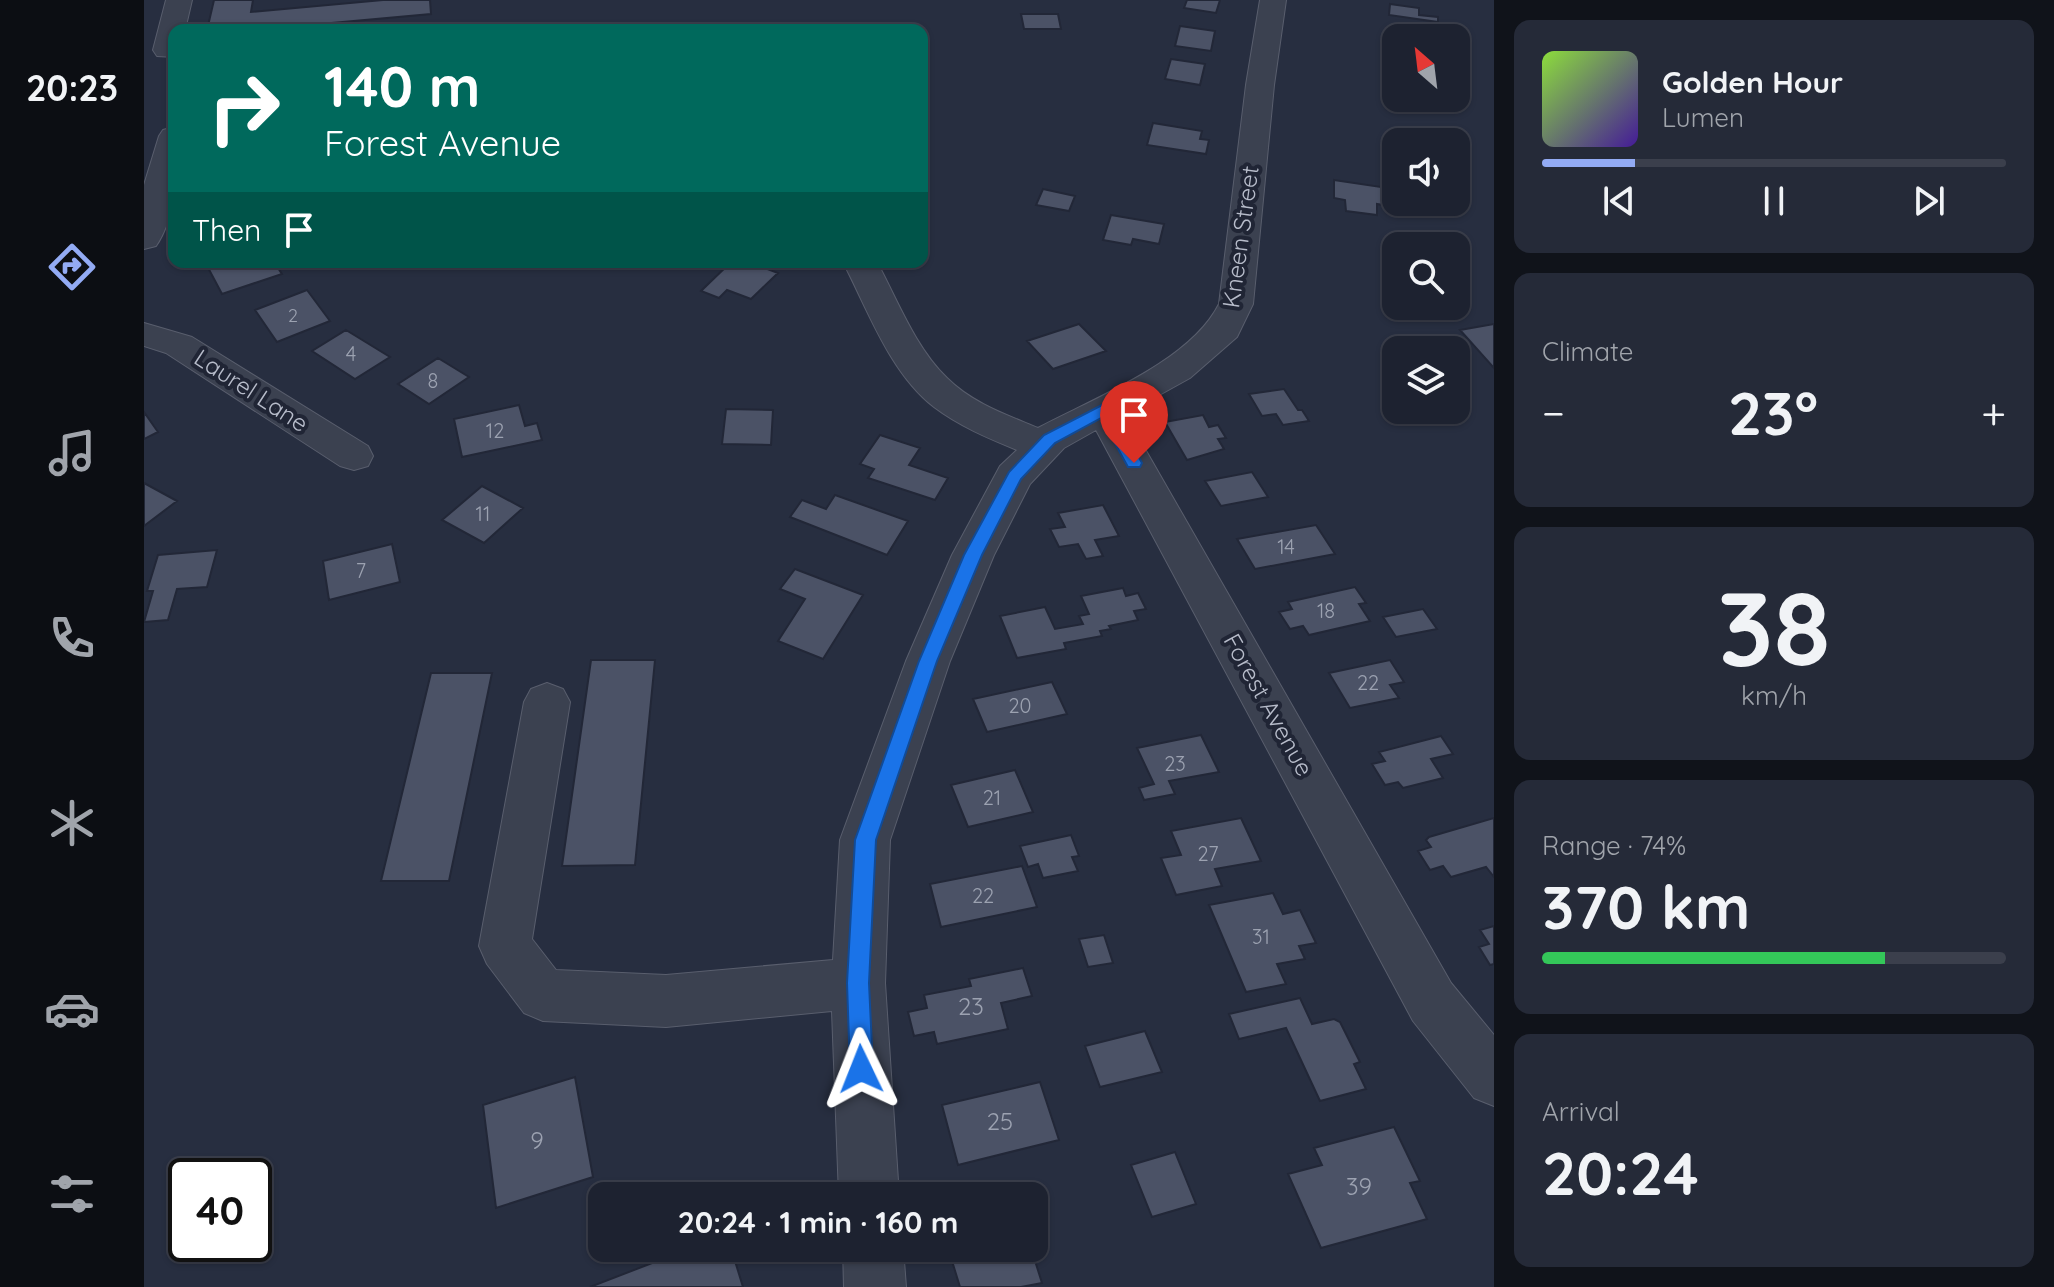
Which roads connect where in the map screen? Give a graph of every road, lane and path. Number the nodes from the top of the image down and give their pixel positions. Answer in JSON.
{"nodes":[{"id":1,"x":179,"y":0,"type":"edge"},
{"id":2,"x":1273,"y":0,"type":"edge"},
{"id":3,"x":173,"y":24,"type":"edge"},
{"id":4,"x":168,"y":46,"type":"edge"},
{"id":5,"x":167,"y":50,"type":"dead end"},
{"id":6,"x":168,"y":157,"type":"edge"},
{"id":7,"x":144,"y":239,"type":"edge"},
{"id":8,"x":863,"y":268,"type":"edge"},
{"id":9,"x":144,"y":334,"type":"edge"},
{"id":10,"x":1104,"y":409,"type":"junction"},
{"id":11,"x":1044,"y":446,"type":"junction"},
{"id":12,"x":354,"y":456,"type":"dead end"},
{"id":13,"x":547,"y":702,"type":"dead end"},
{"id":14,"x":858,"y":983,"type":"junction"},
{"id":15,"x":1494,"y":1078,"type":"edge"},
{"id":16,"x":868,"y":1182,"type":"edge"},
{"id":17,"x":874,"y":1262,"type":"edge"},
{"id":18,"x":875,"y":1287,"type":"edge"}],
"edges":[{"from":1,"to":3,"type":"street"},
{"from":2,"to":10,"type":"street","name":"Kneen Street"},
{"from":4,"to":5,"type":"street"},
{"from":6,"to":7,"type":"street"},
{"from":8,"to":11,"type":"street"},
{"from":9,"to":12,"type":"street","name":"Laurel Lane"},
{"from":10,"to":11,"type":"street","name":"Kneen Street"},
{"from":10,"to":15,"type":"street","name":"Forest Avenue"},
{"from":11,"to":14,"type":"street","name":"Kneen Street"},
{"from":13,"to":14,"type":"street"},
{"from":14,"to":16,"type":"street","name":"Kneen Street"},
{"from":17,"to":18,"type":"street"}]}
